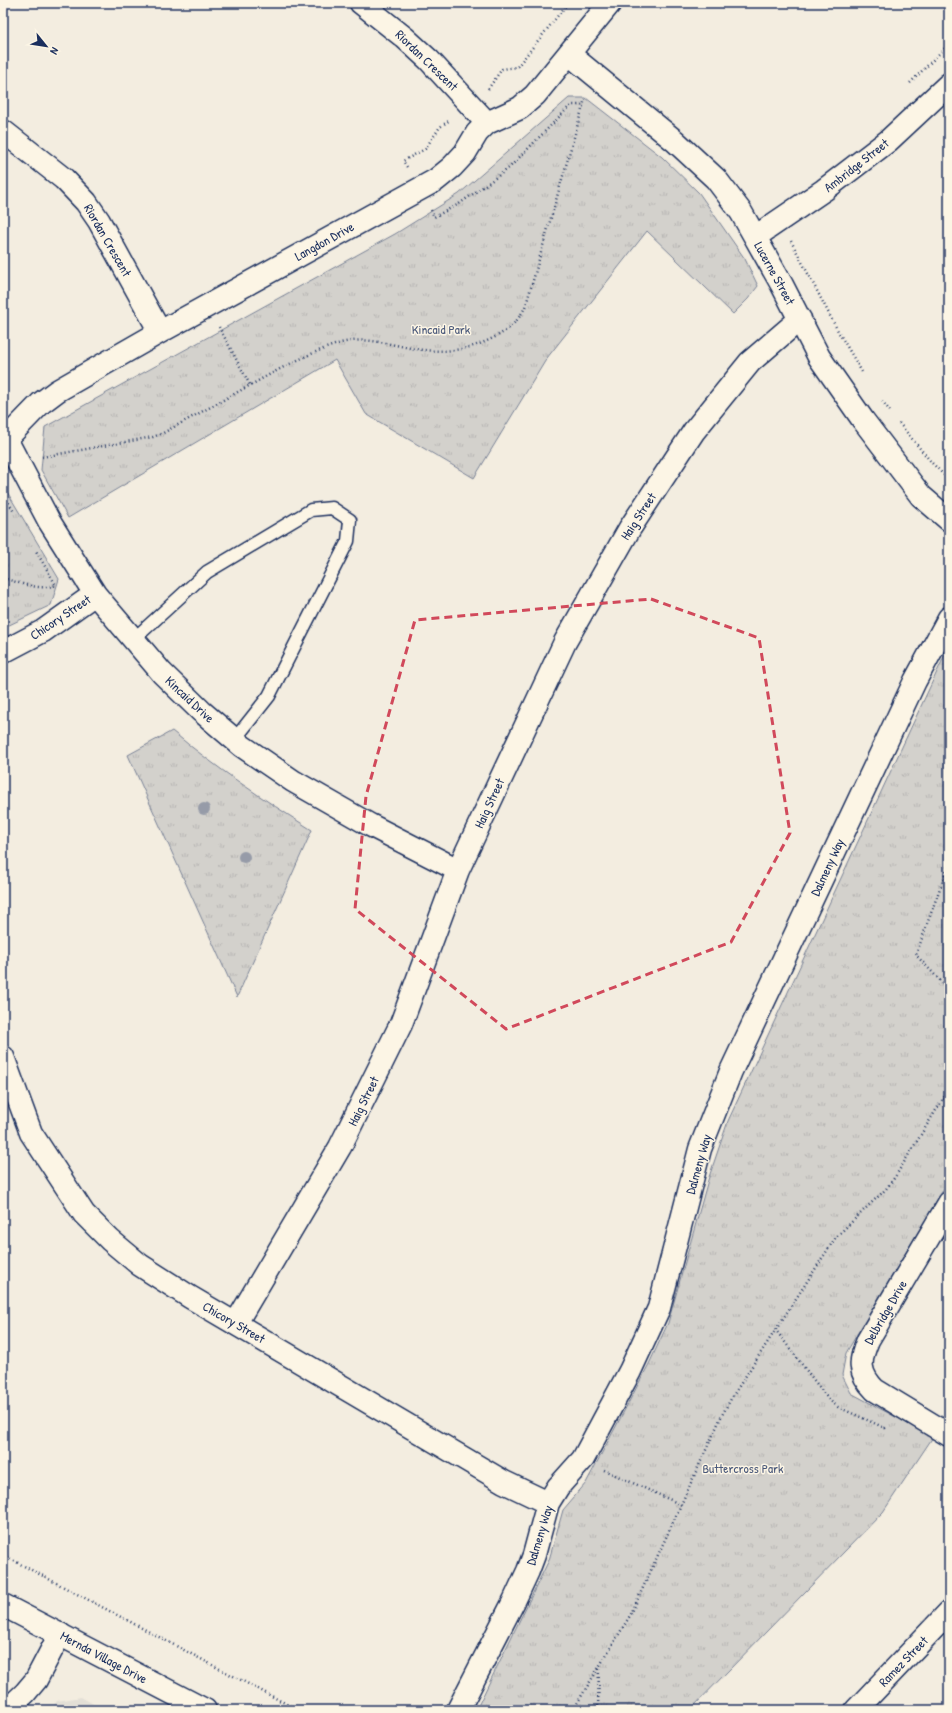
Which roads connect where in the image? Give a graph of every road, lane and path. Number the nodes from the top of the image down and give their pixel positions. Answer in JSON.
{"nodes":[{"id":1,"x":361,"y":3,"type":"edge"},
{"id":2,"x":610,"y":3,"type":"edge"},
{"id":3,"x":949,"y":44,"type":"edge"},
{"id":4,"x":569,"y":54,"type":"junction"},
{"id":5,"x":598,"y":78,"type":"junction"},
{"id":6,"x":949,"y":84,"type":"edge"},
{"id":7,"x":907,"y":86,"type":"dead end"},
{"id":8,"x":487,"y":123,"type":"junction"},
{"id":9,"x":3,"y":131,"type":"edge"},
{"id":10,"x":780,"y":220,"type":"junction"},
{"id":11,"x":755,"y":237,"type":"junction"},
{"id":12,"x":207,"y":306,"type":"junction"},
{"id":13,"x":800,"y":320,"type":"junction"},
{"id":14,"x":160,"y":332,"type":"junction"},
{"id":15,"x":864,"y":375,"type":"dead end"},
{"id":16,"x":250,"y":385,"type":"junction"},
{"id":17,"x":881,"y":399,"type":"dead end"},
{"id":18,"x":4,"y":439,"type":"edge"},
{"id":19,"x":18,"y":462,"type":"junction"},
{"id":20,"x":949,"y":480,"type":"edge"},
{"id":21,"x":949,"y":520,"type":"edge"},
{"id":22,"x":3,"y":577,"type":"edge"},
{"id":23,"x":56,"y":585,"type":"dead end"},
{"id":24,"x":95,"y":594,"type":"junction"},
{"id":25,"x":949,"y":618,"type":"edge"},
{"id":26,"x":134,"y":638,"type":"junction"},
{"id":27,"x":3,"y":652,"type":"edge"},
{"id":28,"x":235,"y":739,"type":"junction"},
{"id":29,"x":949,"y":863,"type":"edge"},
{"id":30,"x":458,"y":870,"type":"junction"},
{"id":31,"x":949,"y":990,"type":"edge"},
{"id":32,"x":3,"y":1057,"type":"edge"},
{"id":33,"x":949,"y":1090,"type":"edge"},
{"id":34,"x":943,"y":1099,"type":"junction"},
{"id":35,"x":949,"y":1102,"type":"edge"},
{"id":36,"x":949,"y":1203,"type":"edge"},
{"id":37,"x":236,"y":1323,"type":"junction"},
{"id":38,"x":775,"y":1329,"type":"junction"},
{"id":39,"x":899,"y":1404,"type":"junction"},
{"id":40,"x":949,"y":1435,"type":"edge"},
{"id":41,"x":583,"y":1459,"type":"junction"},
{"id":42,"x":548,"y":1503,"type":"junction"},
{"id":43,"x":682,"y":1505,"type":"junction"},
{"id":44,"x":3,"y":1555,"type":"edge"},
{"id":45,"x":3,"y":1605,"type":"edge"},
{"id":46,"x":949,"y":1612,"type":"edge"},
{"id":47,"x":53,"y":1631,"type":"junction"},
{"id":48,"x":599,"y":1666,"type":"junction"},
{"id":49,"x":6,"y":1710,"type":"edge"},
{"id":50,"x":205,"y":1710,"type":"edge"},
{"id":51,"x":298,"y":1710,"type":"edge"},
{"id":52,"x":458,"y":1710,"type":"edge"},
{"id":53,"x":573,"y":1710,"type":"edge"},
{"id":54,"x":598,"y":1710,"type":"edge"},
{"id":55,"x":856,"y":1710,"type":"edge"}],
"edges":[{"from":1,"to":8,"type":"street","name":"Riordan Crescent"},
{"from":2,"to":4,"type":"street","name":"Langdon Drive"},
{"from":3,"to":7,"type":"path"},
{"from":4,"to":5,"type":"street","name":"Lucerne Street"},
{"from":4,"to":8,"type":"street","name":"Langdon Drive"},
{"from":5,"to":11,"type":"street","name":"Lucerne Street"},
{"from":5,"to":16,"type":"path"},
{"from":6,"to":10,"type":"street","name":"Ambridge Street"},
{"from":8,"to":12,"type":"street","name":"Langdon Drive"},
{"from":9,"to":14,"type":"street","name":"Riordan Crescent"},
{"from":10,"to":11,"type":"street","name":"Ambridge Street"},
{"from":10,"to":15,"type":"path"},
{"from":11,"to":13,"type":"street","name":"Lucerne Street"},
{"from":12,"to":14,"type":"street","name":"Langdon Drive"},
{"from":12,"to":16,"type":"path"},
{"from":13,"to":21,"type":"street","name":"Lucerne Street"},
{"from":13,"to":30,"type":"street","name":"Haig Street"},
{"from":14,"to":18,"type":"street","name":"Langdon Drive"},
{"from":16,"to":19,"type":"path"},
{"from":17,"to":20,"type":"path"},
{"from":18,"to":19,"type":"street","name":"Kincaid Drive"},
{"from":19,"to":24,"type":"street","name":"Kincaid Drive"},
{"from":22,"to":23,"type":"path"},
{"from":24,"to":26,"type":"street","name":"Kincaid Drive"},
{"from":24,"to":27,"type":"street","name":"Chicory Street"},
{"from":25,"to":41,"type":"street","name":"Dalmeny Way"},
{"from":26,"to":28,"type":"street","name":"Kincaid Drive"},
{"from":26,"to":28,"type":"lane"},
{"from":28,"to":30,"type":"street","name":"Kincaid Drive"},
{"from":29,"to":31,"type":"path"},
{"from":30,"to":37,"type":"street","name":"Haig Street"},
{"from":32,"to":37,"type":"street","name":"Chicory Street"},
{"from":33,"to":34,"type":"path"},
{"from":34,"to":35,"type":"path"},
{"from":34,"to":38,"type":"path"},
{"from":36,"to":39,"type":"street","name":"Delbridge Drive"},
{"from":37,"to":42,"type":"street","name":"Chicory Street"},
{"from":38,"to":39,"type":"path"},
{"from":38,"to":43,"type":"path"},
{"from":39,"to":40,"type":"street","name":"Delbridge Drive"},
{"from":41,"to":42,"type":"street","name":"Dalmeny Way"},
{"from":41,"to":43,"type":"path"},
{"from":42,"to":52,"type":"street","name":"Dalmeny Way"},
{"from":43,"to":48,"type":"path"},
{"from":44,"to":51,"type":"path"},
{"from":45,"to":47,"type":"street","name":"Mernda Village Drive"},
{"from":46,"to":55,"type":"street","name":"Ramez Street"},
{"from":47,"to":49,"type":"street"},
{"from":47,"to":50,"type":"street","name":"Mernda Village Drive"},
{"from":48,"to":53,"type":"path"},
{"from":48,"to":54,"type":"path"}]}
